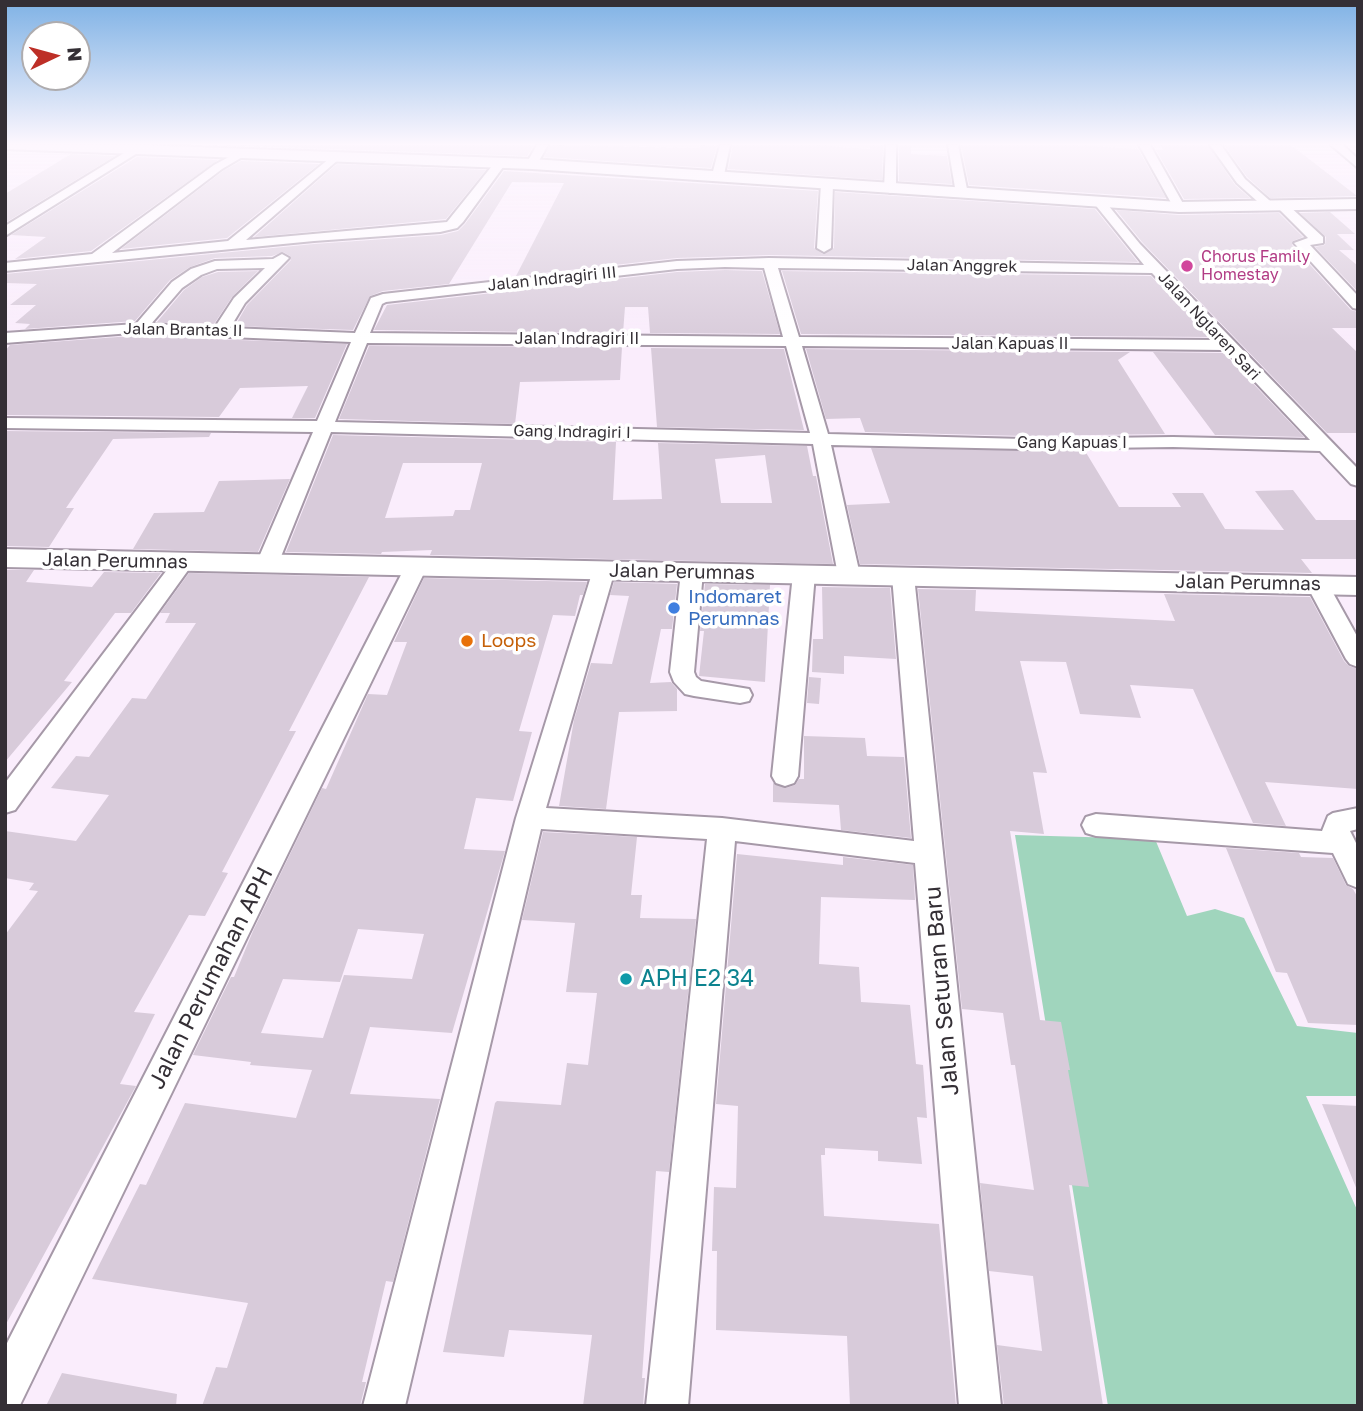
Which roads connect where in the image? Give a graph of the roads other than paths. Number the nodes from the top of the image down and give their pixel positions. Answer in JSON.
{"nodes":[{"id":1,"x":39,"y":211,"type":"edge"},
{"id":2,"x":159,"y":211,"type":"edge"},
{"id":3,"x":272,"y":211,"type":"edge"},
{"id":4,"x":463,"y":211,"type":"edge"},
{"id":5,"x":826,"y":211,"type":"edge"},
{"id":6,"x":1107,"y":211,"type":"edge"},
{"id":7,"x":1282,"y":211,"type":"edge"},
{"id":8,"x":5,"y":232,"type":"edge"},
{"id":9,"x":302,"y":238,"type":"junction"},
{"id":10,"x":232,"y":245,"type":"junction"},
{"id":11,"x":824,"y":248,"type":"dead end"},
{"id":12,"x":95,"y":258,"type":"junction"},
{"id":13,"x":769,"y":262,"type":"junction"},
{"id":14,"x":277,"y":263,"type":"junction"},
{"id":15,"x":5,"y":267,"type":"edge"},
{"id":16,"x":1156,"y":269,"type":"junction"},
{"id":17,"x":1358,"y":305,"type":"edge"},
{"id":18,"x":140,"y":328,"type":"junction"},
{"id":19,"x":221,"y":330,"type":"junction"},
{"id":20,"x":5,"y":338,"type":"edge"},
{"id":21,"x":361,"y":338,"type":"junction"},
{"id":22,"x":793,"y":341,"type":"junction"},
{"id":23,"x":1227,"y":345,"type":"junction"},
{"id":24,"x":5,"y":423,"type":"edge"},
{"id":25,"x":324,"y":428,"type":"junction"},
{"id":26,"x":821,"y":439,"type":"junction"},
{"id":27,"x":1323,"y":446,"type":"junction"},
{"id":28,"x":1358,"y":480,"type":"edge"},
{"id":29,"x":5,"y":558,"type":"edge"},
{"id":30,"x":183,"y":562,"type":"junction"},
{"id":31,"x":267,"y":564,"type":"junction"},
{"id":32,"x":416,"y":566,"type":"junction"},
{"id":33,"x":604,"y":570,"type":"junction"},
{"id":34,"x":692,"y":572,"type":"junction"},
{"id":35,"x":804,"y":574,"type":"junction"},
{"id":36,"x":849,"y":575,"type":"junction"},
{"id":37,"x":903,"y":576,"type":"junction"},
{"id":38,"x":1317,"y":584,"type":"junction"},
{"id":39,"x":1358,"y":586,"type":"edge"},
{"id":40,"x":1358,"y":659,"type":"edge"},
{"id":41,"x":740,"y":695,"type":"dead end"},
{"id":42,"x":785,"y":776,"type":"dead end"},
{"id":43,"x":5,"y":803,"type":"edge"},
{"id":44,"x":530,"y":818,"type":"junction"},
{"id":45,"x":1358,"y":818,"type":"edge"},
{"id":46,"x":1096,"y":825,"type":"dead end"},
{"id":47,"x":722,"y":829,"type":"junction"},
{"id":48,"x":1342,"y":843,"type":"junction"},
{"id":49,"x":930,"y":854,"type":"junction"},
{"id":50,"x":1358,"y":876,"type":"edge"},
{"id":51,"x":5,"y":1390,"type":"edge"},
{"id":52,"x":384,"y":1406,"type":"edge"},
{"id":53,"x":667,"y":1406,"type":"edge"},
{"id":54,"x":980,"y":1406,"type":"edge"}],
"edges":[{"from":1,"to":8,"type":"street"},
{"from":2,"to":12,"type":"street"},
{"from":3,"to":10,"type":"street"},
{"from":4,"to":9,"type":"street"},
{"from":5,"to":11,"type":"street"},
{"from":6,"to":16,"type":"street","name":"Jalan Nglaren Sari"},
{"from":7,"to":17,"type":"street"},
{"from":9,"to":10,"type":"street"},
{"from":9,"to":14,"type":"street"},
{"from":10,"to":12,"type":"street"},
{"from":12,"to":15,"type":"street"},
{"from":13,"to":16,"type":"street","name":"Jalan Anggrek"},
{"from":13,"to":21,"type":"street","name":"Jalan Indragiri III"},
{"from":13,"to":22,"type":"street"},
{"from":14,"to":18,"type":"street"},
{"from":14,"to":19,"type":"street"},
{"from":16,"to":23,"type":"street","name":"Jalan Nglaren Sari"},
{"from":18,"to":19,"type":"street","name":"Jalan Brantas II"},
{"from":18,"to":20,"type":"street","name":"Jalan Brantas II"},
{"from":19,"to":21,"type":"street","name":"Jalan Brantas II"},
{"from":21,"to":22,"type":"street","name":"Jalan Indragiri II"},
{"from":21,"to":25,"type":"street"},
{"from":22,"to":23,"type":"street","name":"Jalan Kapuas II"},
{"from":22,"to":26,"type":"street"},
{"from":23,"to":27,"type":"street","name":"Jalan Nglaren Sari"},
{"from":24,"to":25,"type":"street","name":"Gang Indragiri I"},
{"from":25,"to":26,"type":"street","name":"Gang Indragiri I"},
{"from":25,"to":31,"type":"street"},
{"from":26,"to":27,"type":"street","name":"Gang Kapuas I"},
{"from":26,"to":36,"type":"street"},
{"from":27,"to":28,"type":"street","name":"Jalan Nglaren Sari"},
{"from":29,"to":30,"type":"main road","name":"Jalan Perumnas"},
{"from":30,"to":31,"type":"main road","name":"Jalan Perumnas"},
{"from":30,"to":43,"type":"street"},
{"from":31,"to":32,"type":"main road","name":"Jalan Perumnas"},
{"from":32,"to":33,"type":"main road","name":"Jalan Perumnas"},
{"from":32,"to":51,"type":"street","name":"Jalan Perumahan APH"},
{"from":33,"to":34,"type":"main road","name":"Jalan Perumnas"},
{"from":33,"to":44,"type":"street"},
{"from":34,"to":35,"type":"main road","name":"Jalan Perumnas"},
{"from":34,"to":41,"type":"street"},
{"from":35,"to":36,"type":"main road","name":"Jalan Perumnas"},
{"from":35,"to":42,"type":"street"},
{"from":36,"to":37,"type":"main road","name":"Jalan Perumnas"},
{"from":37,"to":38,"type":"main road","name":"Jalan Perumnas"},
{"from":37,"to":49,"type":"street","name":"Jalan Seturan Baru"},
{"from":38,"to":39,"type":"main road","name":"Jalan Perumnas"},
{"from":38,"to":40,"type":"street"},
{"from":44,"to":47,"type":"street"},
{"from":44,"to":52,"type":"street"},
{"from":45,"to":48,"type":"street"},
{"from":46,"to":48,"type":"street"},
{"from":47,"to":49,"type":"street"},
{"from":47,"to":53,"type":"street"},
{"from":48,"to":50,"type":"street"},
{"from":49,"to":54,"type":"street","name":"Jalan Seturan Baru"}]}
